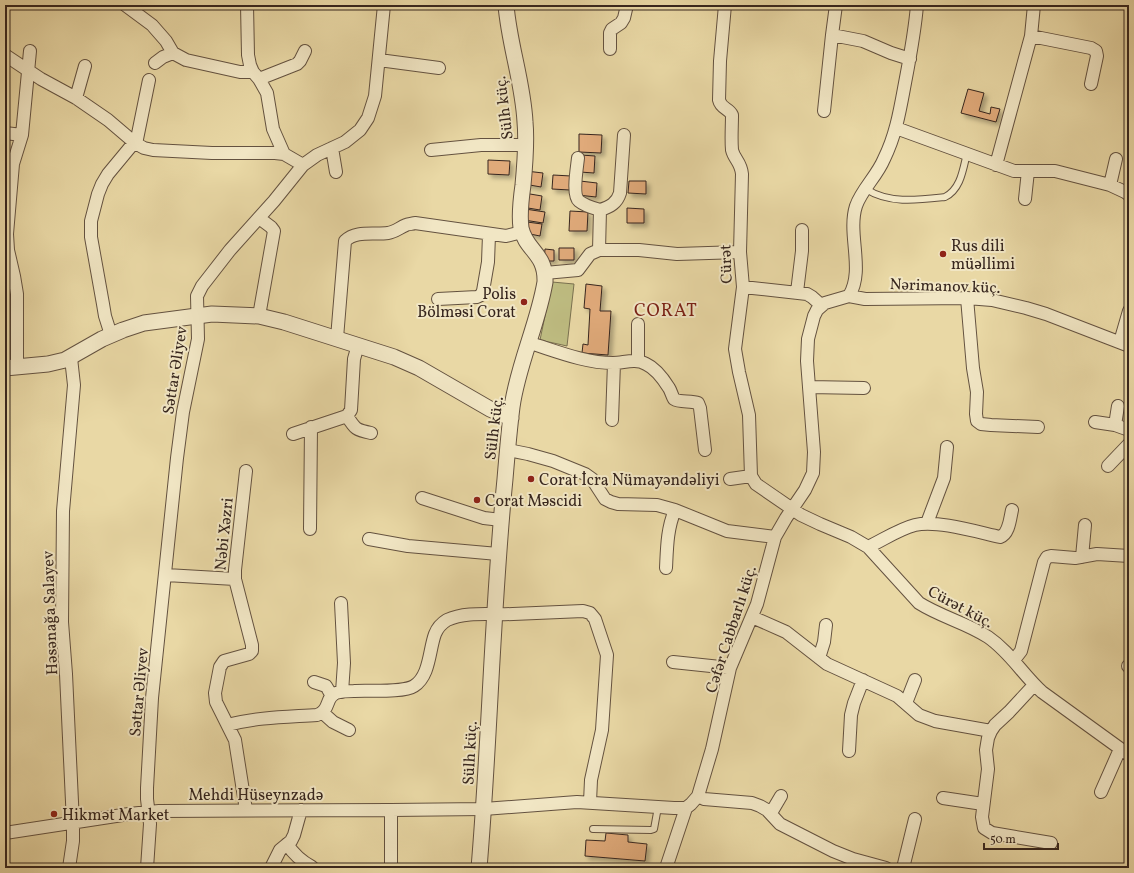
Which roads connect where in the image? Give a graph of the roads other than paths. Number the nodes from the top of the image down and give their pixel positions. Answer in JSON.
{"nodes":[{"id":1,"x":125,"y":5,"type":"edge"},
{"id":2,"x":247,"y":5,"type":"edge"},
{"id":3,"x":384,"y":5,"type":"edge"},
{"id":4,"x":506,"y":5,"type":"edge"},
{"id":5,"x":627,"y":5,"type":"edge"},
{"id":6,"x":725,"y":5,"type":"edge"},
{"id":7,"x":836,"y":5,"type":"edge"},
{"id":8,"x":917,"y":5,"type":"edge"},
{"id":9,"x":1034,"y":5,"type":"edge"},
{"id":10,"x":832,"y":35,"type":"junction"},
{"id":11,"x":1031,"y":36,"type":"junction"},
{"id":12,"x":610,"y":49,"type":"dead end"},
{"id":13,"x":30,"y":51,"type":"dead end"},
{"id":14,"x":305,"y":51,"type":"dead end"},
{"id":15,"x":173,"y":53,"type":"junction"},
{"id":16,"x":5,"y":55,"type":"edge"},
{"id":17,"x":910,"y":59,"type":"junction"},
{"id":18,"x":379,"y":60,"type":"junction"},
{"id":19,"x":155,"y":63,"type":"dead end"},
{"id":20,"x":85,"y":66,"type":"dead end"},
{"id":21,"x":439,"y":68,"type":"dead end"},
{"id":22,"x":28,"y":71,"type":"junction"},
{"id":23,"x":256,"y":76,"type":"junction"},
{"id":24,"x":149,"y":80,"type":"dead end"},
{"id":25,"x":1091,"y":84,"type":"dead end"},
{"id":26,"x":76,"y":98,"type":"junction"},
{"id":27,"x":824,"y":111,"type":"dead end"},
{"id":28,"x":896,"y":128,"type":"junction"},
{"id":29,"x":5,"y":133,"type":"edge"},
{"id":30,"x":22,"y":135,"type":"junction"},
{"id":31,"x":624,"y":135,"type":"dead end"},
{"id":32,"x":135,"y":143,"type":"junction"},
{"id":33,"x":526,"y":145,"type":"junction"},
{"id":34,"x":332,"y":148,"type":"junction"},
{"id":35,"x":431,"y":150,"type":"dead end"},
{"id":36,"x":967,"y":153,"type":"junction"},
{"id":37,"x":284,"y":154,"type":"junction"},
{"id":38,"x":578,"y":158,"type":"dead end"},
{"id":39,"x":1116,"y":159,"type":"dead end"},
{"id":40,"x":303,"y":165,"type":"junction"},
{"id":41,"x":996,"y":165,"type":"junction"},
{"id":42,"x":1028,"y":171,"type":"junction"},
{"id":43,"x":336,"y":172,"type":"dead end"},
{"id":44,"x":1110,"y":185,"type":"junction"},
{"id":45,"x":8,"y":189,"type":"edge"},
{"id":46,"x":866,"y":189,"type":"junction"},
{"id":47,"x":1129,"y":195,"type":"edge"},
{"id":48,"x":1025,"y":199,"type":"dead end"},
{"id":49,"x":600,"y":210,"type":"junction"},
{"id":50,"x":259,"y":218,"type":"junction"},
{"id":51,"x":802,"y":230,"type":"dead end"},
{"id":52,"x":522,"y":232,"type":"junction"},
{"id":53,"x":489,"y":235,"type":"junction"},
{"id":54,"x":599,"y":250,"type":"junction"},
{"id":55,"x":740,"y":252,"type":"junction"},
{"id":56,"x":545,"y":273,"type":"junction"},
{"id":57,"x":743,"y":287,"type":"junction"},
{"id":58,"x":797,"y":292,"type":"junction"},
{"id":59,"x":849,"y":296,"type":"junction"},
{"id":60,"x":967,"y":298,"type":"junction"},
{"id":61,"x":438,"y":299,"type":"dead end"},
{"id":62,"x":821,"y":305,"type":"junction"},
{"id":63,"x":1129,"y":311,"type":"edge"},
{"id":64,"x":197,"y":315,"type":"junction"},
{"id":65,"x":259,"y":316,"type":"junction"},
{"id":66,"x":638,"y":324,"type":"dead end"},
{"id":67,"x":111,"y":335,"type":"junction"},
{"id":68,"x":337,"y":338,"type":"junction"},
{"id":69,"x":530,"y":343,"type":"junction"},
{"id":70,"x":1124,"y":344,"type":"edge"},
{"id":71,"x":358,"y":345,"type":"junction"},
{"id":72,"x":71,"y":358,"type":"junction"},
{"id":73,"x":638,"y":361,"type":"junction"},
{"id":74,"x":614,"y":363,"type":"junction"},
{"id":75,"x":11,"y":368,"type":"edge"},
{"id":76,"x":809,"y":387,"type":"junction"},
{"id":77,"x":864,"y":388,"type":"dead end"},
{"id":78,"x":1118,"y":406,"type":"dead end"},
{"id":79,"x":347,"y":416,"type":"junction"},
{"id":80,"x":511,"y":418,"type":"junction"},
{"id":81,"x":612,"y":420,"type":"dead end"},
{"id":82,"x":1095,"y":422,"type":"dead end"},
{"id":83,"x":1115,"y":425,"type":"junction"},
{"id":84,"x":311,"y":427,"type":"junction"},
{"id":85,"x":1038,"y":427,"type":"dead end"},
{"id":86,"x":1129,"y":430,"type":"edge"},
{"id":87,"x":371,"y":432,"type":"dead end"},
{"id":88,"x":293,"y":434,"type":"dead end"},
{"id":89,"x":1129,"y":444,"type":"edge"},
{"id":90,"x":948,"y":447,"type":"dead end"},
{"id":91,"x":508,"y":450,"type":"junction"},
{"id":92,"x":705,"y":450,"type":"dead end"},
{"id":93,"x":1108,"y":466,"type":"dead end"},
{"id":94,"x":246,"y":471,"type":"dead end"},
{"id":95,"x":751,"y":476,"type":"junction"},
{"id":96,"x":730,"y":479,"type":"dead end"},
{"id":97,"x":422,"y":498,"type":"dead end"},
{"id":98,"x":792,"y":509,"type":"junction"},
{"id":99,"x":675,"y":510,"type":"junction"},
{"id":100,"x":1012,"y":510,"type":"dead end"},
{"id":101,"x":501,"y":520,"type":"junction"},
{"id":102,"x":927,"y":523,"type":"junction"},
{"id":103,"x":1085,"y":525,"type":"dead end"},
{"id":104,"x":310,"y":529,"type":"dead end"},
{"id":105,"x":775,"y":537,"type":"junction"},
{"id":106,"x":369,"y":539,"type":"dead end"},
{"id":107,"x":868,"y":547,"type":"junction"},
{"id":108,"x":498,"y":554,"type":"junction"},
{"id":109,"x":1129,"y":556,"type":"edge"},
{"id":110,"x":1082,"y":557,"type":"junction"},
{"id":111,"x":666,"y":568,"type":"dead end"},
{"id":112,"x":166,"y":575,"type":"junction"},
{"id":113,"x":235,"y":579,"type":"junction"},
{"id":114,"x":341,"y":603,"type":"dead end"},
{"id":115,"x":494,"y":615,"type":"junction"},
{"id":116,"x":752,"y":617,"type":"junction"},
{"id":117,"x":826,"y":625,"type":"dead end"},
{"id":118,"x":819,"y":658,"type":"junction"},
{"id":119,"x":1014,"y":660,"type":"junction"},
{"id":120,"x":672,"y":662,"type":"dead end"},
{"id":121,"x":730,"y":668,"type":"junction"},
{"id":122,"x":863,"y":680,"type":"junction"},
{"id":123,"x":915,"y":680,"type":"dead end"},
{"id":124,"x":314,"y":682,"type":"dead end"},
{"id":125,"x":1034,"y":685,"type":"junction"},
{"id":126,"x":337,"y":694,"type":"junction"},
{"id":127,"x":906,"y":703,"type":"junction"},
{"id":128,"x":323,"y":713,"type":"junction"},
{"id":129,"x":228,"y":725,"type":"junction"},
{"id":130,"x":349,"y":730,"type":"dead end"},
{"id":131,"x":991,"y":731,"type":"junction"},
{"id":132,"x":850,"y":751,"type":"dead end"},
{"id":133,"x":1124,"y":752,"type":"edge"},
{"id":134,"x":1100,"y":792,"type":"dead end"},
{"id":135,"x":698,"y":796,"type":"junction"},
{"id":136,"x":781,"y":796,"type":"dead end"},
{"id":137,"x":944,"y":798,"type":"dead end"},
{"id":138,"x":590,"y":802,"type":"junction"},
{"id":139,"x":983,"y":804,"type":"junction"},
{"id":140,"x":658,"y":807,"type":"junction"},
{"id":141,"x":686,"y":808,"type":"junction"},
{"id":142,"x":484,"y":809,"type":"junction"},
{"id":143,"x":246,"y":810,"type":"junction"},
{"id":144,"x":301,"y":810,"type":"junction"},
{"id":145,"x":392,"y":810,"type":"junction"},
{"id":146,"x":148,"y":812,"type":"junction"},
{"id":147,"x":771,"y":813,"type":"junction"},
{"id":148,"x":915,"y":819,"type":"dead end"},
{"id":149,"x":73,"y":823,"type":"junction"},
{"id":150,"x":593,"y":829,"type":"dead end"},
{"id":151,"x":5,"y":833,"type":"edge"},
{"id":152,"x":1051,"y":843,"type":"dead end"},
{"id":153,"x":287,"y":844,"type":"junction"},
{"id":154,"x":312,"y":867,"type":"edge"},
{"id":155,"x":69,"y":868,"type":"edge"},
{"id":156,"x":147,"y":868,"type":"edge"},
{"id":157,"x":271,"y":868,"type":"edge"},
{"id":158,"x":391,"y":868,"type":"edge"},
{"id":159,"x":479,"y":868,"type":"edge"},
{"id":160,"x":666,"y":868,"type":"edge"},
{"id":161,"x":886,"y":868,"type":"edge"},
{"id":162,"x":903,"y":868,"type":"edge"}],
"edges":[{"from":1,"to":15,"type":"street"},
{"from":2,"to":23,"type":"street"},
{"from":3,"to":18,"type":"street","name":"Səttar Əliyev"},
{"from":4,"to":33,"type":"street","name":"Sülh küç."},
{"from":5,"to":12,"type":"street"},
{"from":6,"to":55,"type":"street","name":"Cürət"},
{"from":7,"to":10,"type":"street"},
{"from":8,"to":17,"type":"street"},
{"from":9,"to":11,"type":"street"},
{"from":10,"to":17,"type":"street"},
{"from":10,"to":27,"type":"street"},
{"from":11,"to":25,"type":"street"},
{"from":11,"to":41,"type":"street"},
{"from":13,"to":22,"type":"street"},
{"from":14,"to":23,"type":"street"},
{"from":15,"to":19,"type":"street"},
{"from":15,"to":23,"type":"street"},
{"from":16,"to":22,"type":"street"},
{"from":17,"to":28,"type":"street"},
{"from":18,"to":21,"type":"street"},
{"from":18,"to":34,"type":"street","name":"Səttar Əliyev"},
{"from":20,"to":26,"type":"street"},
{"from":22,"to":26,"type":"street"},
{"from":22,"to":30,"type":"street"},
{"from":23,"to":37,"type":"street"},
{"from":24,"to":32,"type":"street"},
{"from":26,"to":32,"type":"street"},
{"from":28,"to":36,"type":"street"},
{"from":28,"to":46,"type":"street"},
{"from":29,"to":30,"type":"street"},
{"from":30,"to":45,"type":"street"},
{"from":31,"to":49,"type":"street"},
{"from":32,"to":37,"type":"street"},
{"from":32,"to":67,"type":"street"},
{"from":33,"to":35,"type":"street"},
{"from":33,"to":52,"type":"street","name":"Sülh küç."},
{"from":34,"to":40,"type":"street","name":"Səttar Əliyev"},
{"from":34,"to":43,"type":"street"},
{"from":36,"to":41,"type":"street"},
{"from":36,"to":46,"type":"lane"},
{"from":37,"to":40,"type":"street"},
{"from":38,"to":49,"type":"street"},
{"from":39,"to":44,"type":"street"},
{"from":40,"to":50,"type":"street","name":"Səttar Əliyev"},
{"from":41,"to":42,"type":"street"},
{"from":42,"to":44,"type":"street"},
{"from":42,"to":48,"type":"street"},
{"from":44,"to":47,"type":"street"},
{"from":45,"to":75,"type":"street"},
{"from":46,"to":59,"type":"street"},
{"from":49,"to":54,"type":"street"},
{"from":50,"to":64,"type":"street","name":"Səttar Əliyev"},
{"from":50,"to":65,"type":"street"},
{"from":51,"to":58,"type":"street"},
{"from":52,"to":53,"type":"street"},
{"from":52,"to":56,"type":"street","name":"Sülh küç."},
{"from":53,"to":61,"type":"street"},
{"from":53,"to":68,"type":"street"},
{"from":54,"to":55,"type":"street"},
{"from":54,"to":56,"type":"street"},
{"from":55,"to":57,"type":"street","name":"Cürət"},
{"from":56,"to":69,"type":"street","name":"Sülh küç."},
{"from":57,"to":58,"type":"street"},
{"from":57,"to":95,"type":"street","name":"Cürət"},
{"from":58,"to":62,"type":"street"},
{"from":59,"to":60,"type":"street","name":"Nərimanov küç."},
{"from":59,"to":62,"type":"street"},
{"from":60,"to":70,"type":"street","name":"Nərimanov küç."},
{"from":60,"to":85,"type":"street"},
{"from":62,"to":76,"type":"street","name":"Cəfər Cabbarlı küç."},
{"from":63,"to":70,"type":"street"},
{"from":64,"to":65,"type":"street"},
{"from":64,"to":67,"type":"street"},
{"from":64,"to":112,"type":"street","name":"Səttar Əliyev"},
{"from":65,"to":68,"type":"street"},
{"from":66,"to":73,"type":"street"},
{"from":67,"to":72,"type":"street"},
{"from":68,"to":71,"type":"street"},
{"from":69,"to":74,"type":"street"},
{"from":69,"to":80,"type":"street","name":"Sülh küç."},
{"from":71,"to":79,"type":"street"},
{"from":71,"to":80,"type":"street"},
{"from":72,"to":75,"type":"street"},
{"from":72,"to":149,"type":"street","name":"Həsənağa Salayev"},
{"from":73,"to":74,"type":"street"},
{"from":73,"to":92,"type":"street"},
{"from":74,"to":81,"type":"street"},
{"from":76,"to":77,"type":"street"},
{"from":76,"to":98,"type":"street","name":"Cəfər Cabbarlı küç."},
{"from":78,"to":83,"type":"street"},
{"from":79,"to":84,"type":"street"},
{"from":79,"to":87,"type":"street"},
{"from":80,"to":91,"type":"street","name":"Sülh küç."},
{"from":82,"to":83,"type":"street"},
{"from":83,"to":86,"type":"street"},
{"from":84,"to":88,"type":"street"},
{"from":84,"to":104,"type":"street"},
{"from":89,"to":93,"type":"street"},
{"from":90,"to":102,"type":"street"},
{"from":91,"to":99,"type":"street"},
{"from":91,"to":101,"type":"street","name":"Sülh küç."},
{"from":94,"to":113,"type":"street","name":"Nəbi Xəzri"},
{"from":95,"to":96,"type":"street"},
{"from":95,"to":98,"type":"street"},
{"from":97,"to":101,"type":"street"},
{"from":98,"to":105,"type":"street","name":"Cəfər Cabbarlı küç."},
{"from":98,"to":107,"type":"street","name":"Cürət küç."},
{"from":99,"to":105,"type":"street"},
{"from":99,"to":111,"type":"street"},
{"from":100,"to":102,"type":"street"},
{"from":101,"to":108,"type":"street","name":"Sülh küç."},
{"from":102,"to":107,"type":"street"},
{"from":103,"to":110,"type":"street"},
{"from":105,"to":116,"type":"street","name":"Cəfər Cabbarlı küç."},
{"from":106,"to":108,"type":"street"},
{"from":107,"to":119,"type":"street","name":"Cürət küç."},
{"from":108,"to":115,"type":"street","name":"Sülh küç."},
{"from":109,"to":110,"type":"street"},
{"from":110,"to":119,"type":"street"},
{"from":112,"to":113,"type":"street"},
{"from":112,"to":146,"type":"street","name":"Səttar Əliyev"},
{"from":113,"to":129,"type":"street","name":"Nəbi Xəzri"},
{"from":114,"to":126,"type":"street"},
{"from":115,"to":126,"type":"street"},
{"from":115,"to":138,"type":"street"},
{"from":115,"to":142,"type":"street","name":"Sülh küç."},
{"from":116,"to":118,"type":"street"},
{"from":116,"to":121,"type":"street","name":"Cəfər Cabbarlı küç."},
{"from":117,"to":118,"type":"street"},
{"from":118,"to":122,"type":"street"},
{"from":119,"to":125,"type":"street","name":"Cürət küç."},
{"from":120,"to":121,"type":"street"},
{"from":121,"to":135,"type":"street","name":"Cəfər Cabbarlı küç."},
{"from":122,"to":127,"type":"street"},
{"from":122,"to":132,"type":"street"},
{"from":123,"to":127,"type":"street"},
{"from":124,"to":126,"type":"street"},
{"from":125,"to":131,"type":"street"},
{"from":125,"to":133,"type":"street","name":"Cürət küç."},
{"from":126,"to":128,"type":"street"},
{"from":127,"to":131,"type":"street"},
{"from":128,"to":129,"type":"street"},
{"from":128,"to":130,"type":"street"},
{"from":129,"to":143,"type":"street","name":"Nəbi Xəzri"},
{"from":131,"to":139,"type":"street"},
{"from":133,"to":134,"type":"street"},
{"from":135,"to":141,"type":"street","name":"Cəfər Cabbarlı küç."},
{"from":135,"to":147,"type":"street"},
{"from":136,"to":147,"type":"street"},
{"from":137,"to":139,"type":"street"},
{"from":138,"to":140,"type":"street","name":"Mehdi Hüseynzadə"},
{"from":138,"to":142,"type":"street","name":"Mehdi Hüseynzadə"},
{"from":139,"to":152,"type":"street"},
{"from":140,"to":141,"type":"street","name":"Mehdi Hüseynzadə"},
{"from":140,"to":150,"type":"lane"},
{"from":141,"to":160,"type":"street","name":"Cəfər Cabbarlı küç."},
{"from":142,"to":145,"type":"street","name":"Mehdi Hüseynzadə"},
{"from":142,"to":159,"type":"street","name":"Sülh küç."},
{"from":143,"to":144,"type":"street","name":"Mehdi Hüseynzadə"},
{"from":143,"to":146,"type":"street","name":"Mehdi Hüseynzadə"},
{"from":144,"to":145,"type":"street","name":"Mehdi Hüseynzadə"},
{"from":144,"to":153,"type":"street"},
{"from":145,"to":158,"type":"street"},
{"from":146,"to":149,"type":"street","name":"Mehdi Hüseynzadə"},
{"from":146,"to":156,"type":"street","name":"Səttar Əliyev"},
{"from":147,"to":161,"type":"street"},
{"from":148,"to":162,"type":"street"},
{"from":149,"to":151,"type":"street","name":"Mehdi Hüseynzadə"},
{"from":149,"to":155,"type":"street","name":"Həsənağa Salayev"},
{"from":153,"to":154,"type":"street"},
{"from":153,"to":157,"type":"street"}]}
